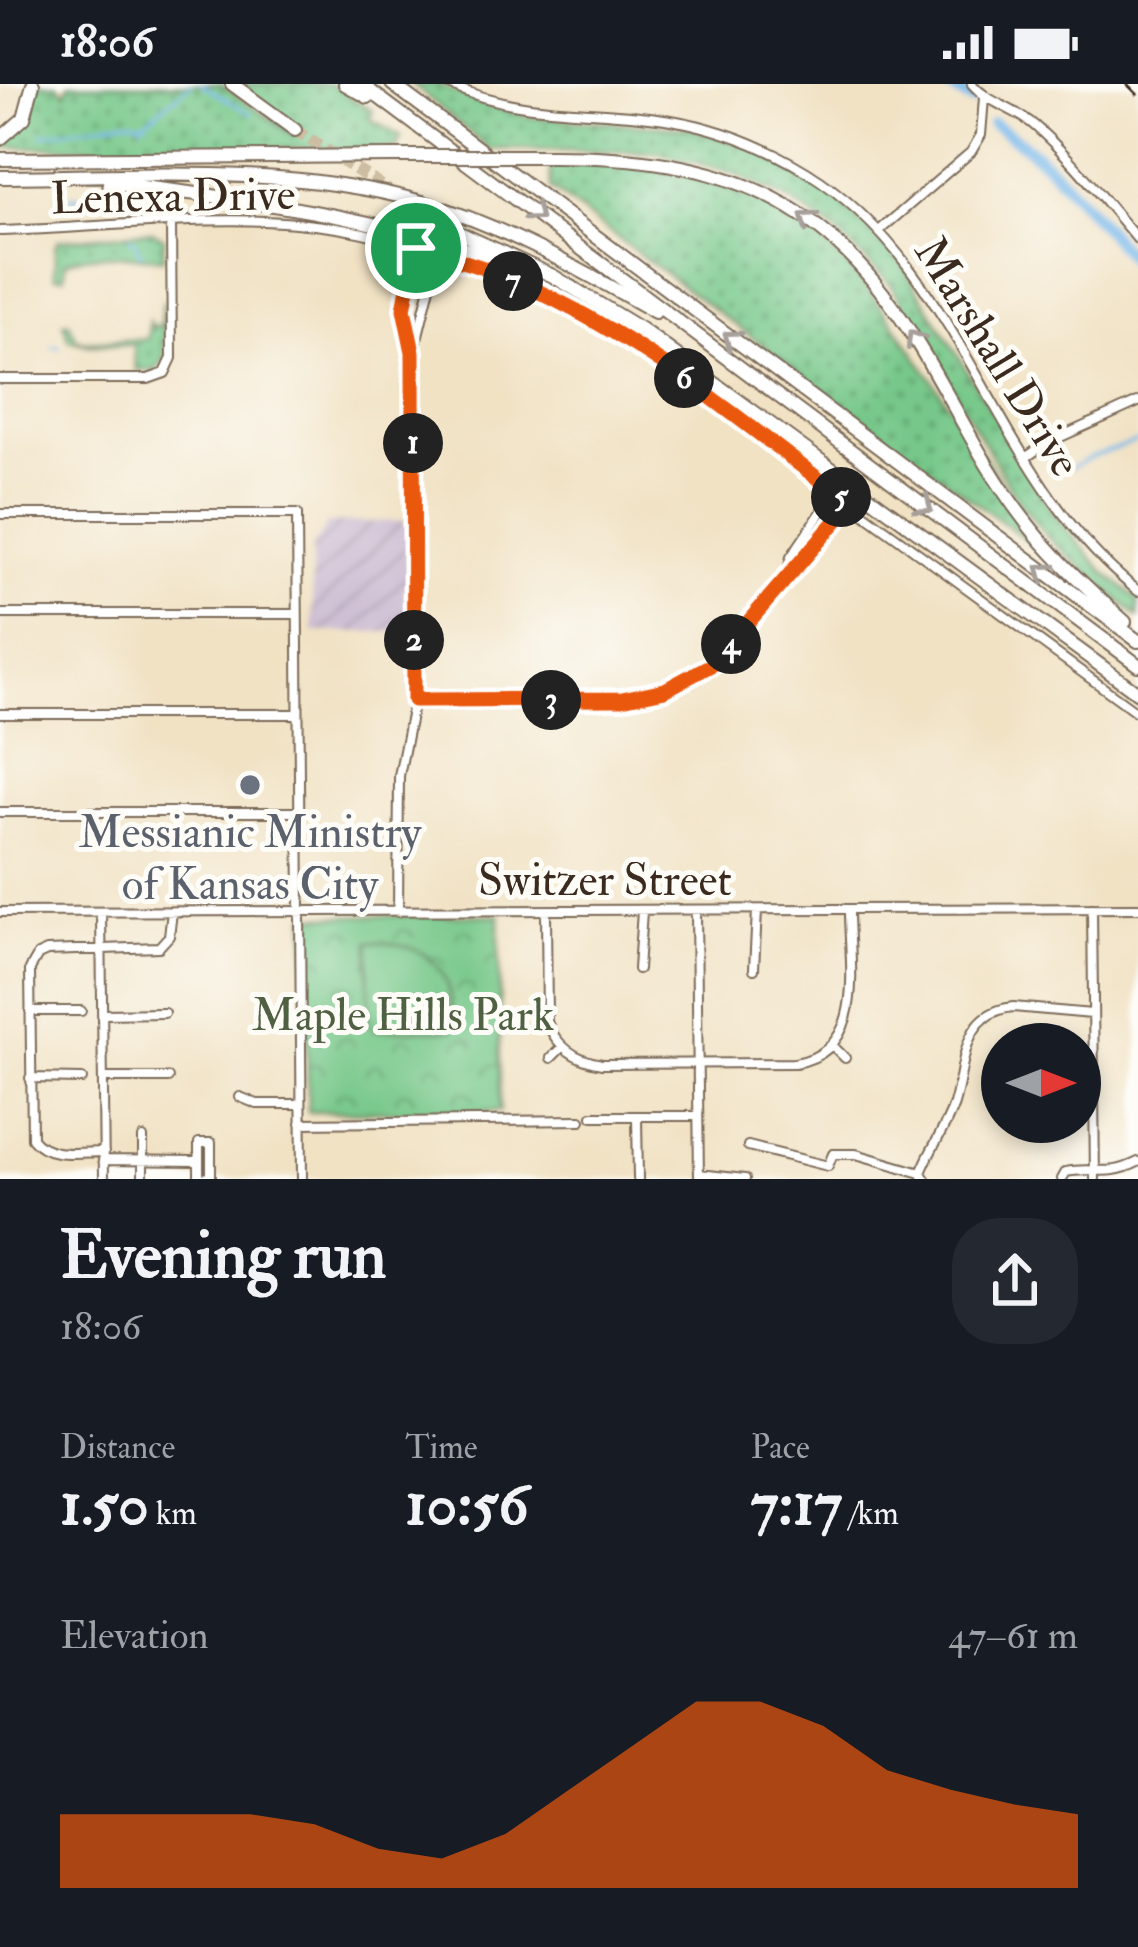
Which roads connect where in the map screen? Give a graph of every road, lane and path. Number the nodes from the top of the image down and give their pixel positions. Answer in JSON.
{"nodes":[{"id":1,"x":33,"y":84,"type":"edge"},
{"id":2,"x":232,"y":84,"type":"edge"},
{"id":3,"x":345,"y":84,"type":"edge"},
{"id":4,"x":361,"y":84,"type":"edge"},
{"id":5,"x":392,"y":84,"type":"edge"},
{"id":6,"x":447,"y":84,"type":"edge"},
{"id":7,"x":972,"y":84,"type":"edge"},
{"id":8,"x":984,"y":97,"type":"junction"},
{"id":9,"x":406,"y":118,"type":"junction"},
{"id":10,"x":295,"y":130,"type":"tunnel mouth"},
{"id":11,"x":0,"y":139,"type":"edge"},
{"id":12,"x":0,"y":158,"type":"edge"},
{"id":13,"x":0,"y":177,"type":"edge"},
{"id":14,"x":54,"y":177,"type":"junction"},
{"id":15,"x":171,"y":223,"type":"junction"},
{"id":16,"x":438,"y":223,"type":"tunnel mouth"},
{"id":17,"x":0,"y":231,"type":"edge"},
{"id":18,"x":879,"y":231,"type":"junction"},
{"id":19,"x":1138,"y":240,"type":"edge"},
{"id":20,"x":416,"y":248,"type":"junction"},
{"id":21,"x":438,"y":255,"type":"junction"},
{"id":22,"x":620,"y":316,"type":"junction"},
{"id":23,"x":697,"y":335,"type":"junction"},
{"id":24,"x":413,"y":352,"type":"junction"},
{"id":25,"x":0,"y":380,"type":"edge"},
{"id":26,"x":1138,"y":402,"type":"edge"},
{"id":27,"x":1025,"y":458,"type":"junction"},
{"id":28,"x":835,"y":492,"type":"junction"},
{"id":29,"x":851,"y":504,"type":"junction"},
{"id":30,"x":0,"y":514,"type":"edge"},
{"id":31,"x":787,"y":576,"type":"junction"},
{"id":32,"x":1138,"y":591,"type":"edge"},
{"id":33,"x":0,"y":614,"type":"edge"},
{"id":34,"x":297,"y":614,"type":"junction"},
{"id":35,"x":1138,"y":637,"type":"edge"},
{"id":36,"x":1138,"y":665,"type":"edge"},
{"id":37,"x":1138,"y":693,"type":"edge"},
{"id":38,"x":414,"y":700,"type":"junction"},
{"id":39,"x":1138,"y":713,"type":"edge"},
{"id":40,"x":0,"y":714,"type":"edge"},
{"id":41,"x":296,"y":714,"type":"junction"},
{"id":42,"x":0,"y":812,"type":"edge"},
{"id":43,"x":297,"y":812,"type":"junction"},
{"id":44,"x":1092,"y":908,"type":"junction"},
{"id":45,"x":1138,"y":908,"type":"edge"},
{"id":46,"x":299,"y":911,"type":"junction"},
{"id":47,"x":642,"y":911,"type":"junction"},
{"id":48,"x":696,"y":911,"type":"junction"},
{"id":49,"x":758,"y":911,"type":"junction"},
{"id":50,"x":849,"y":911,"type":"junction"},
{"id":51,"x":0,"y":912,"type":"edge"},
{"id":52,"x":101,"y":912,"type":"junction"},
{"id":53,"x":172,"y":912,"type":"junction"},
{"id":54,"x":398,"y":912,"type":"junction"},
{"id":55,"x":546,"y":912,"type":"junction"},
{"id":56,"x":102,"y":950,"type":"junction"},
{"id":57,"x":638,"y":969,"type":"dead end"},
{"id":58,"x":754,"y":969,"type":"dead end"},
{"id":59,"x":81,"y":1011,"type":"dead end"},
{"id":60,"x":30,"y":1012,"type":"junction"},
{"id":61,"x":164,"y":1013,"type":"dead end"},
{"id":62,"x":104,"y":1014,"type":"junction"},
{"id":63,"x":1092,"y":1014,"type":"junction"},
{"id":64,"x":832,"y":1045,"type":"junction"},
{"id":65,"x":562,"y":1046,"type":"junction"},
{"id":66,"x":551,"y":1058,"type":"dead end"},
{"id":67,"x":845,"y":1058,"type":"dead end"},
{"id":68,"x":698,"y":1064,"type":"junction"},
{"id":69,"x":31,"y":1078,"type":"junction"},
{"id":70,"x":82,"y":1078,"type":"dead end"},
{"id":71,"x":104,"y":1078,"type":"junction"},
{"id":72,"x":168,"y":1078,"type":"dead end"},
{"id":73,"x":240,"y":1097,"type":"dead end"},
{"id":74,"x":301,"y":1104,"type":"junction"},
{"id":75,"x":698,"y":1115,"type":"junction"},
{"id":76,"x":593,"y":1117,"type":"dead end"},
{"id":77,"x":637,"y":1117,"type":"junction"},
{"id":78,"x":581,"y":1120,"type":"dead end"},
{"id":79,"x":301,"y":1123,"type":"junction"},
{"id":80,"x":143,"y":1138,"type":"dead end"},
{"id":81,"x":748,"y":1147,"type":"dead end"},
{"id":82,"x":104,"y":1156,"type":"junction"},
{"id":83,"x":143,"y":1160,"type":"junction"},
{"id":84,"x":197,"y":1161,"type":"dead end"},
{"id":85,"x":1138,"y":1162,"type":"edge"},
{"id":86,"x":699,"y":1176,"type":"edge"},
{"id":87,"x":923,"y":1176,"type":"edge"},
{"id":88,"x":1091,"y":1177,"type":"edge"},
{"id":89,"x":104,"y":1179,"type":"edge"},
{"id":90,"x":143,"y":1179,"type":"edge"},
{"id":91,"x":302,"y":1179,"type":"edge"},
{"id":92,"x":638,"y":1179,"type":"edge"},
{"id":93,"x":745,"y":1179,"type":"edge"},
{"id":94,"x":1062,"y":1179,"type":"edge"}],
"edges":[{"from":1,"to":11,"type":"highway"},
{"from":2,"to":10,"type":"highway"},
{"from":3,"to":9,"type":"highway"},
{"from":4,"to":9,"type":"highway"},
{"from":35,"to":5,"type":"highway","one_way":true},
{"from":6,"to":18,"type":"street","name":"Marshall Drive"},
{"from":7,"to":8,"type":"street"},
{"from":8,"to":18,"type":"street"},
{"from":8,"to":19,"type":"street"},
{"from":9,"to":23,"type":"highway","one_way":true},
{"from":35,"to":12,"type":"highway","one_way":true,"bridge":true},
{"from":13,"to":14,"type":"highway"},
{"from":14,"to":22,"type":"highway"},
{"from":14,"to":23,"type":"highway"},
{"from":15,"to":17,"type":"street","name":"Lenexa Drive"},
{"from":15,"to":20,"type":"street","name":"Lenexa Drive"},
{"from":15,"to":25,"type":"street"},
{"from":16,"to":22,"type":"highway"},
{"from":18,"to":27,"type":"street","name":"Marshall Drive"},
{"from":20,"to":21,"type":"street","name":"Lenexa Drive"},
{"from":20,"to":24,"type":"street"},
{"from":21,"to":24,"type":"street"},
{"from":21,"to":28,"type":"street","name":"Lenexa Drive"},
{"from":22,"to":37,"type":"highway"},
{"from":23,"to":36,"type":"highway","one_way":true},
{"from":24,"to":38,"type":"street"},
{"from":26,"to":27,"type":"street"},
{"from":27,"to":32,"type":"street","name":"Marshall Drive"},
{"from":28,"to":29,"type":"street","name":"Lenexa Drive"},
{"from":28,"to":31,"type":"street"},
{"from":29,"to":31,"type":"street"},
{"from":29,"to":39,"type":"street","name":"Lenexa Drive"},
{"from":30,"to":34,"type":"street"},
{"from":31,"to":38,"type":"street"},
{"from":33,"to":34,"type":"street"},
{"from":34,"to":41,"type":"street"},
{"from":38,"to":54,"type":"street"},
{"from":40,"to":41,"type":"street"},
{"from":41,"to":43,"type":"street"},
{"from":42,"to":43,"type":"street"},
{"from":43,"to":46,"type":"street"},
{"from":44,"to":45,"type":"street","name":"Switzer Street"},
{"from":44,"to":50,"type":"street","name":"Switzer Street"},
{"from":44,"to":63,"type":"street"},
{"from":46,"to":53,"type":"street","name":"Switzer Street"},
{"from":46,"to":54,"type":"street","name":"Switzer Street"},
{"from":46,"to":74,"type":"street"},
{"from":47,"to":48,"type":"street","name":"Switzer Street"},
{"from":47,"to":55,"type":"street","name":"Switzer Street"},
{"from":47,"to":57,"type":"street"},
{"from":48,"to":49,"type":"street","name":"Switzer Street"},
{"from":48,"to":68,"type":"street"},
{"from":49,"to":50,"type":"street","name":"Switzer Street"},
{"from":49,"to":58,"type":"street"},
{"from":50,"to":64,"type":"street"},
{"from":51,"to":52,"type":"street","name":"Switzer Street"},
{"from":52,"to":53,"type":"street","name":"Switzer Street"},
{"from":52,"to":56,"type":"street"},
{"from":53,"to":56,"type":"street"},
{"from":54,"to":55,"type":"street","name":"Switzer Street"},
{"from":55,"to":65,"type":"street"},
{"from":56,"to":60,"type":"street"},
{"from":56,"to":62,"type":"street"},
{"from":59,"to":60,"type":"street"},
{"from":60,"to":69,"type":"street"},
{"from":61,"to":62,"type":"street"},
{"from":62,"to":71,"type":"street"},
{"from":63,"to":87,"type":"street"},
{"from":63,"to":88,"type":"street"},
{"from":64,"to":67,"type":"street"},
{"from":64,"to":68,"type":"street"},
{"from":65,"to":66,"type":"street"},
{"from":65,"to":68,"type":"street"},
{"from":68,"to":75,"type":"street"},
{"from":69,"to":70,"type":"street"},
{"from":69,"to":82,"type":"street"},
{"from":71,"to":72,"type":"street"},
{"from":71,"to":82,"type":"street"},
{"from":73,"to":74,"type":"street"},
{"from":74,"to":79,"type":"street"},
{"from":75,"to":77,"type":"street"},
{"from":75,"to":86,"type":"street"},
{"from":76,"to":77,"type":"street"},
{"from":77,"to":92,"type":"street"},
{"from":78,"to":79,"type":"street"},
{"from":79,"to":91,"type":"street"},
{"from":80,"to":83,"type":"street"},
{"from":81,"to":87,"type":"street"},
{"from":82,"to":83,"type":"street"},
{"from":82,"to":89,"type":"street"},
{"from":83,"to":84,"type":"street"},
{"from":83,"to":90,"type":"street"},
{"from":85,"to":88,"type":"street"},
{"from":86,"to":93,"type":"street"},
{"from":88,"to":94,"type":"street"}]}
